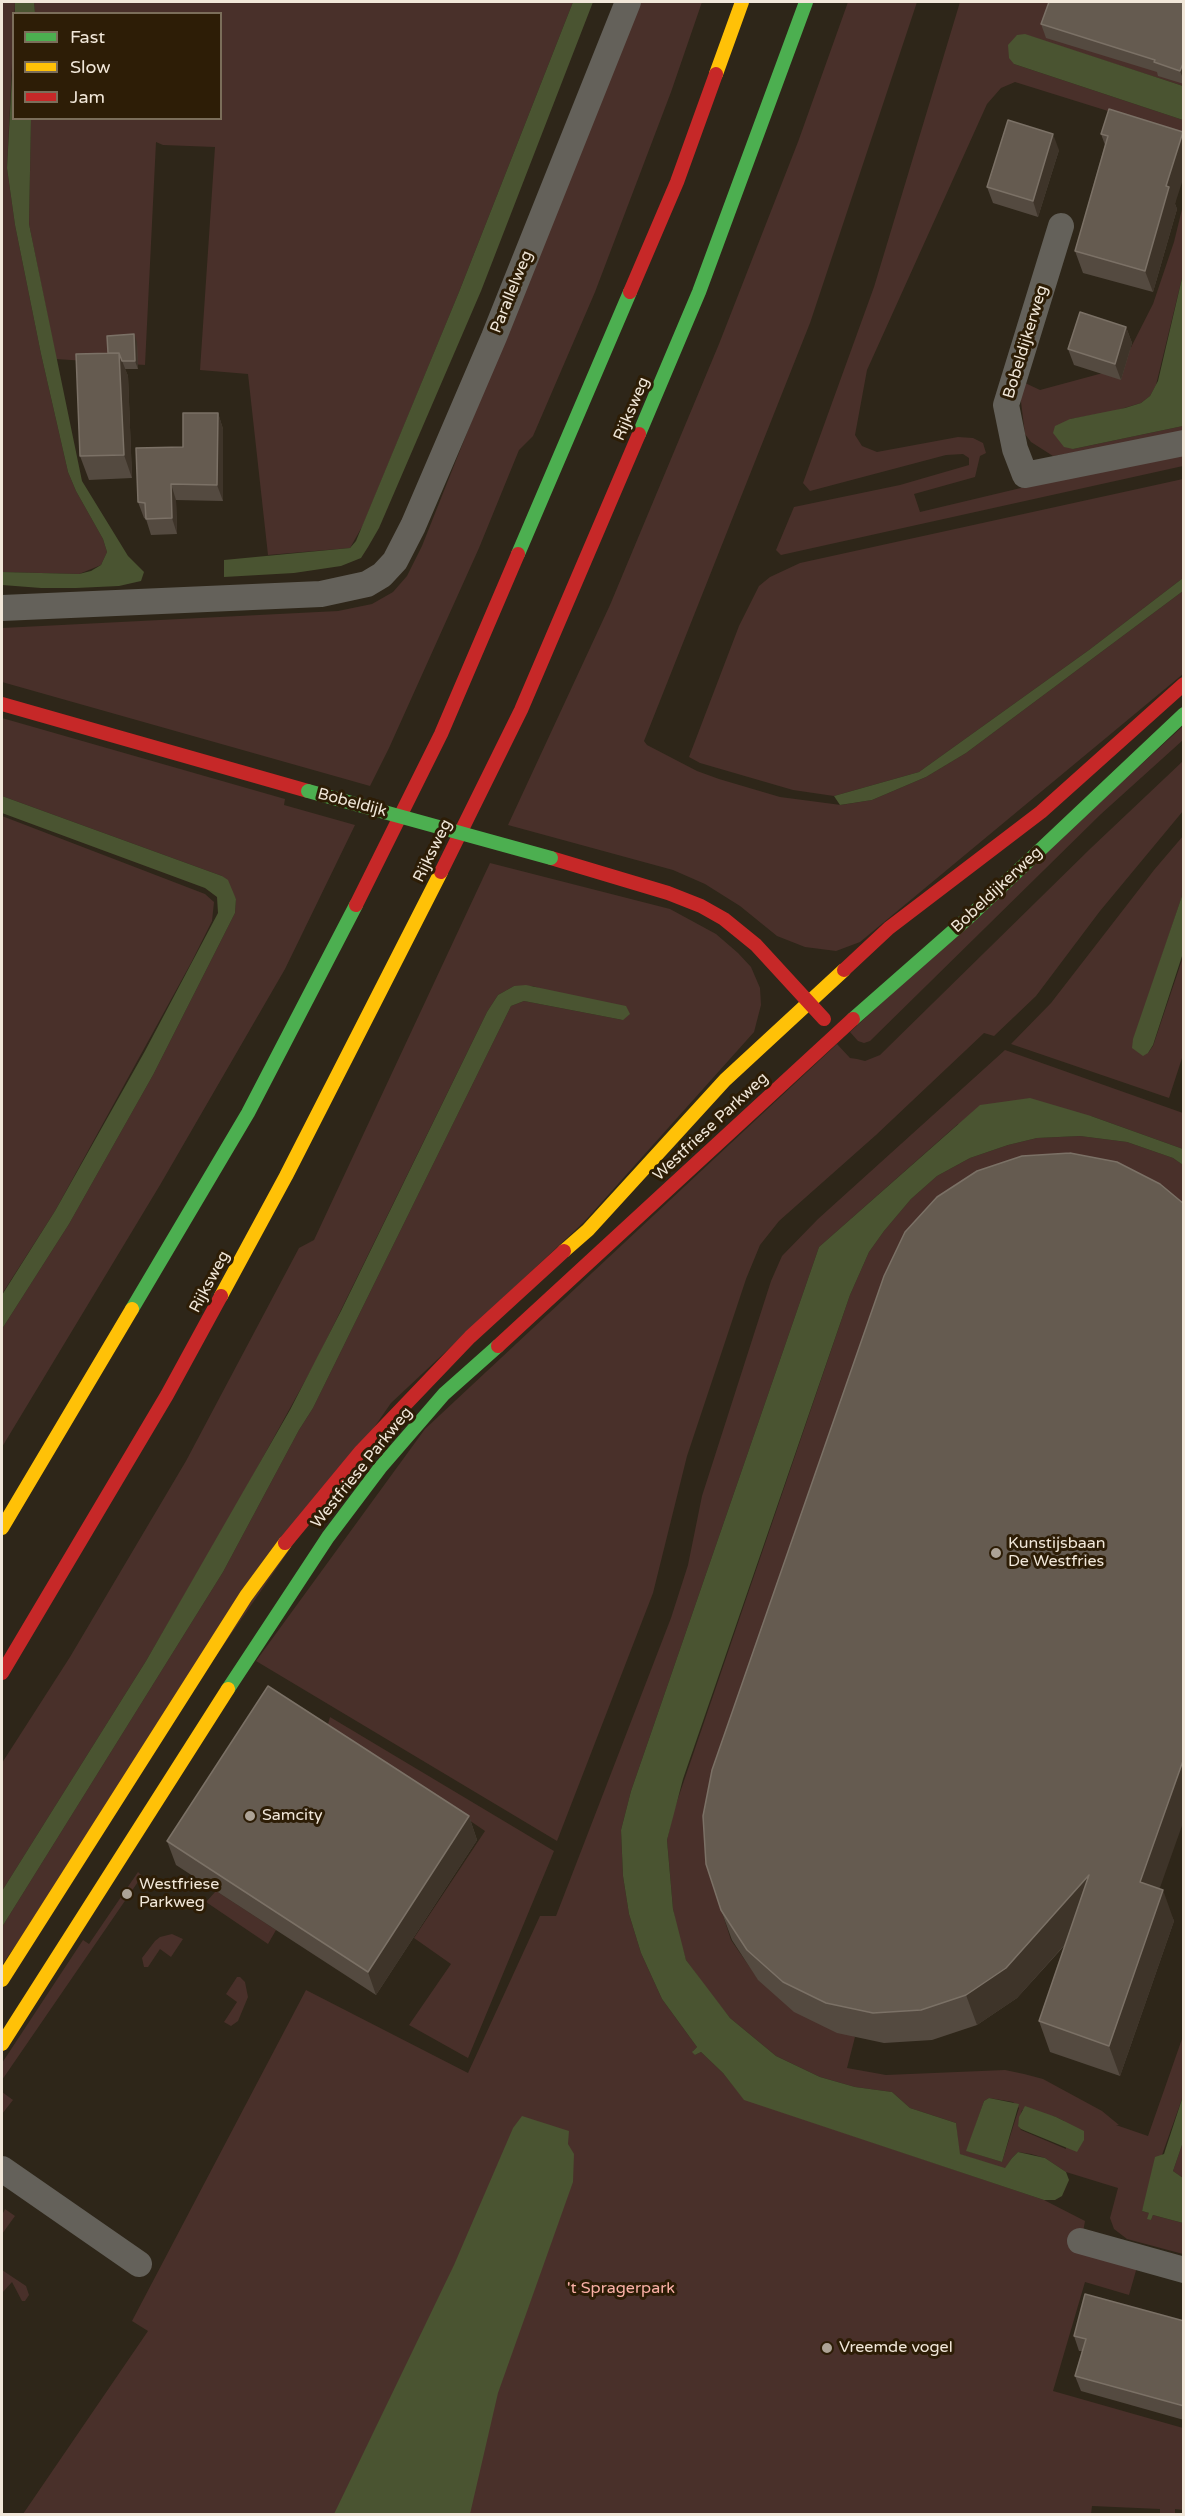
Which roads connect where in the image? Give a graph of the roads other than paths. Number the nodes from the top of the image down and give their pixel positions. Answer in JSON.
{"nodes":[{"id":1,"x":628,"y":2,"type":"edge"},
{"id":2,"x":742,"y":2,"type":"edge"},
{"id":3,"x":806,"y":2,"type":"edge"},
{"id":4,"x":1061,"y":226,"type":"dead end"},
{"id":5,"x":1184,"y":443,"type":"edge"},
{"id":6,"x":2,"y":608,"type":"edge"},
{"id":7,"x":1184,"y":684,"type":"edge"},
{"id":8,"x":2,"y":704,"type":"edge"},
{"id":9,"x":1184,"y":714,"type":"edge"},
{"id":10,"x":809,"y":1002,"type":"junction"},
{"id":11,"x":837,"y":1033,"type":"junction"},
{"id":12,"x":2,"y":1528,"type":"edge"},
{"id":13,"x":2,"y":1673,"type":"edge"},
{"id":14,"x":2,"y":1980,"type":"edge"},
{"id":15,"x":2,"y":2044,"type":"edge"},
{"id":16,"x":2,"y":2169,"type":"edge"},
{"id":17,"x":1080,"y":2241,"type":"dead end"},
{"id":18,"x":139,"y":2264,"type":"dead end"},
{"id":19,"x":1184,"y":2270,"type":"edge"}],
"edges":[{"from":1,"to":6,"type":"street","name":"Parallelweg"},
{"from":2,"to":12,"type":"main road"},
{"from":3,"to":13,"type":"main road","name":"Rijksweg"},
{"from":4,"to":5,"type":"street","name":"Bobeldijkerweg"},
{"from":7,"to":10,"type":"main road","name":"Bobeldijkerweg"},
{"from":8,"to":10,"type":"main road","name":"Bobeldijk","bridge":true},
{"from":9,"to":11,"type":"main road","name":"Bobeldijkerweg"},
{"from":10,"to":11,"type":"main road"},
{"from":10,"to":14,"type":"main road","name":"Westfriese Parkweg"},
{"from":11,"to":15,"type":"main road","name":"Westfriese Parkweg"},
{"from":16,"to":18,"type":"street"},
{"from":17,"to":19,"type":"street"}]}
